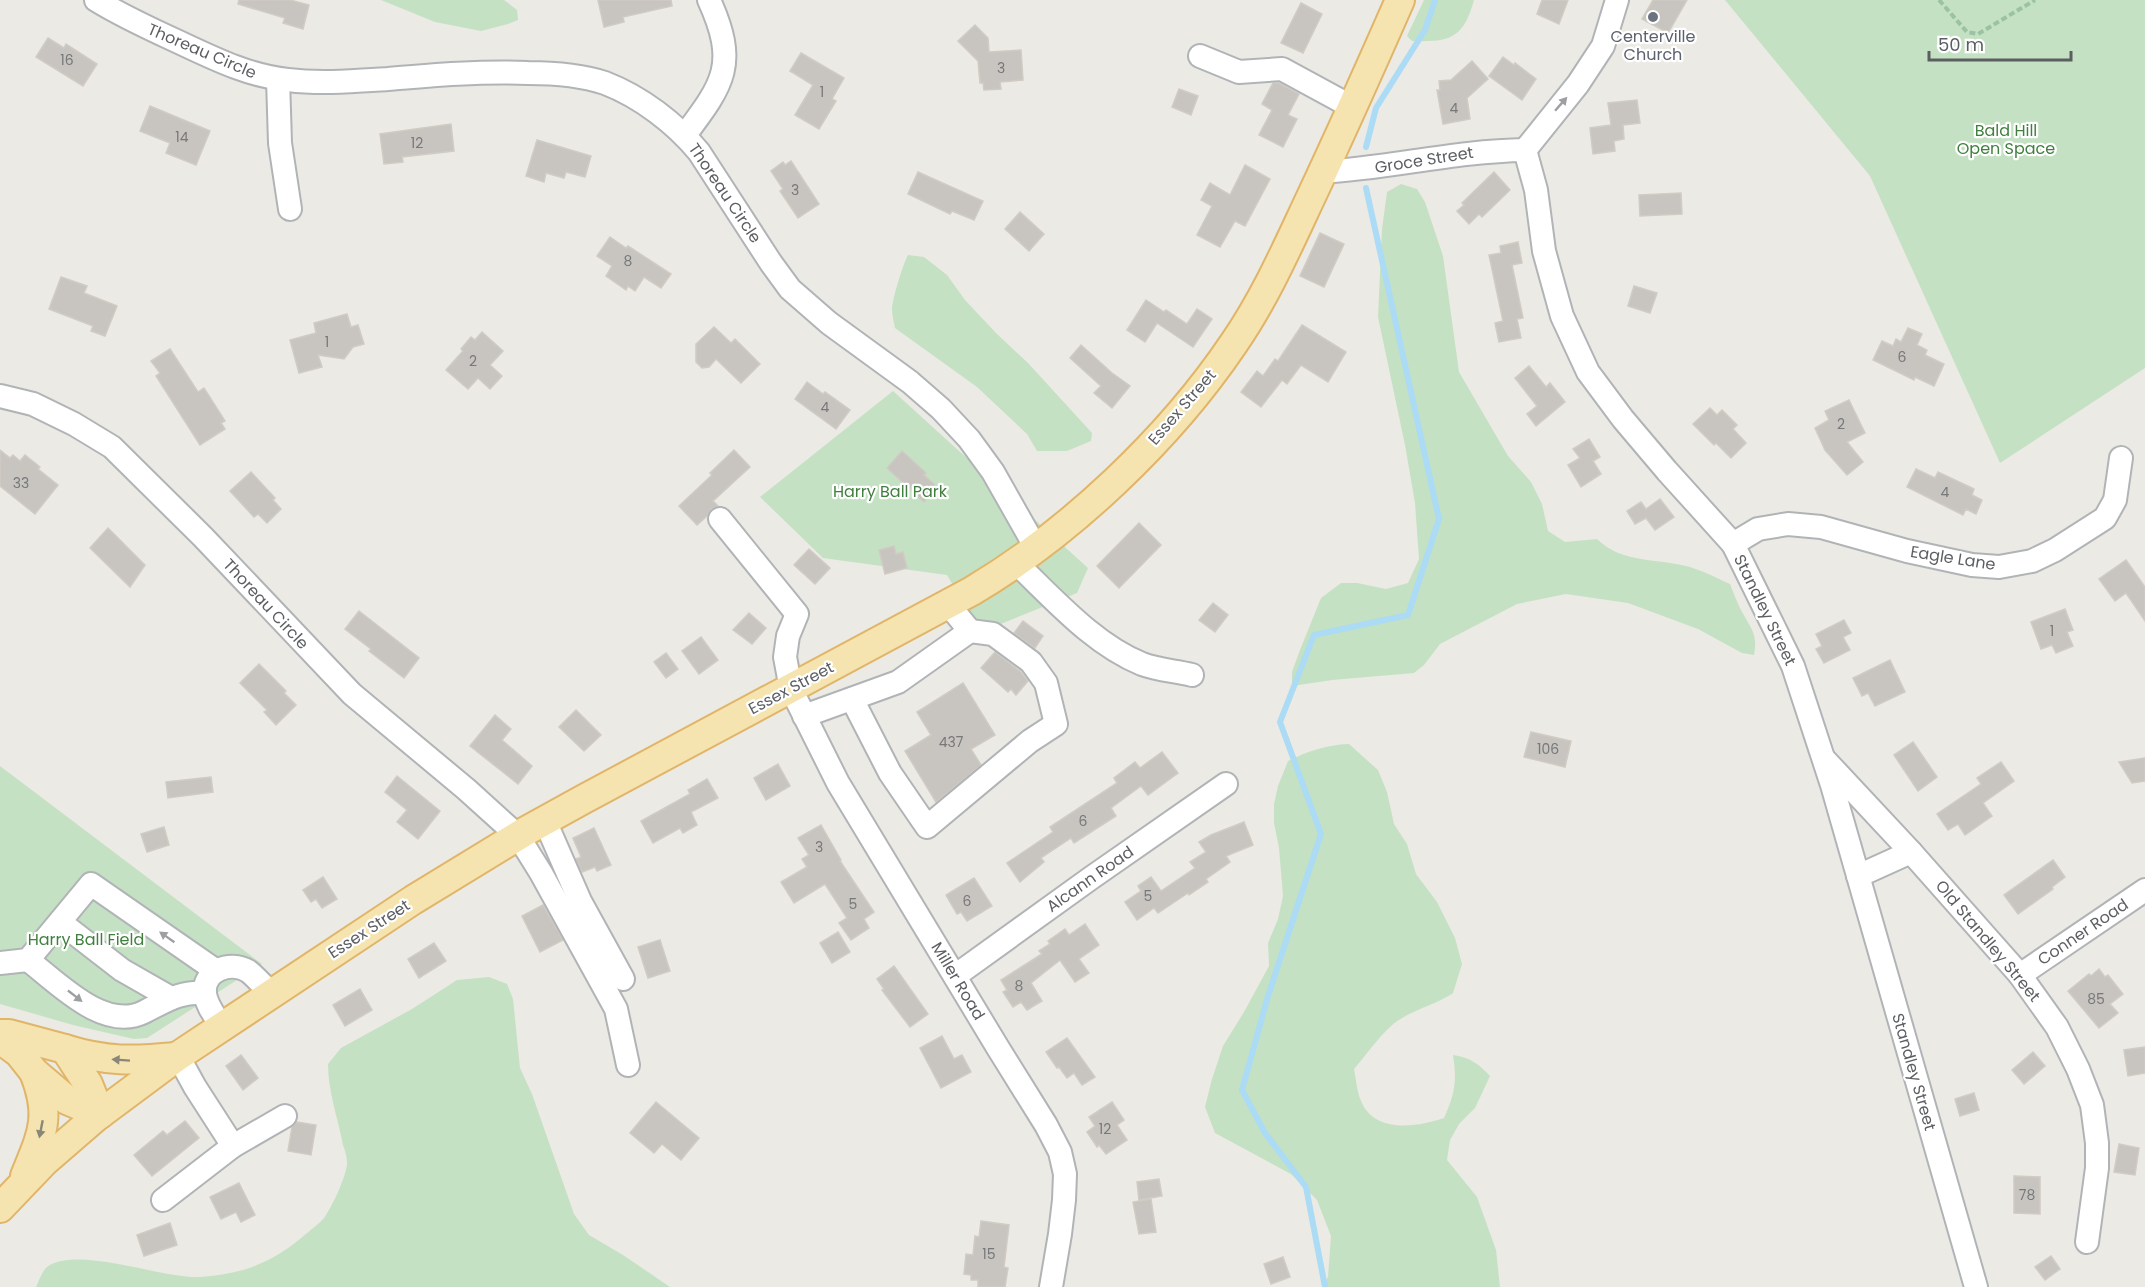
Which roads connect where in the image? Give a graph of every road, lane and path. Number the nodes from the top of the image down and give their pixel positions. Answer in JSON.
{"nodes":[{"id":1,"x":96,"y":0,"type":"edge"},
{"id":2,"x":709,"y":0,"type":"edge"},
{"id":3,"x":1400,"y":0,"type":"edge"},
{"id":4,"x":1617,"y":0,"type":"edge"},
{"id":5,"x":1939,"y":0,"type":"edge"},
{"id":6,"x":2035,"y":0,"type":"edge"},
{"id":7,"x":1200,"y":56,"type":"dead end"},
{"id":8,"x":278,"y":79,"type":"junction"},
{"id":9,"x":1352,"y":107,"type":"junction"},
{"id":10,"x":685,"y":135,"type":"junction"},
{"id":11,"x":1525,"y":150,"type":"junction"},
{"id":12,"x":1322,"y":172,"type":"junction"},
{"id":13,"x":290,"y":209,"type":"dead end"},
{"id":14,"x":0,"y":396,"type":"edge"},
{"id":15,"x":2121,"y":458,"type":"dead end"},
{"id":16,"x":720,"y":519,"type":"dead end"},
{"id":17,"x":1733,"y":544,"type":"junction"},
{"id":18,"x":1026,"y":555,"type":"junction"},
{"id":19,"x":948,"y":604,"type":"junction"},
{"id":20,"x":970,"y":630,"type":"junction"},
{"id":21,"x":1192,"y":675,"type":"dead end"},
{"id":22,"x":791,"y":689,"type":"junction"},
{"id":23,"x":852,"y":699,"type":"junction"},
{"id":24,"x":804,"y":716,"type":"junction"},
{"id":25,"x":1824,"y":758,"type":"junction"},
{"id":26,"x":1226,"y":784,"type":"dead end"},
{"id":27,"x":545,"y":821,"type":"junction"},
{"id":28,"x":518,"y":836,"type":"junction"},
{"id":29,"x":1911,"y":852,"type":"junction"},
{"id":30,"x":1858,"y":876,"type":"junction"},
{"id":31,"x":2145,"y":890,"type":"edge"},
{"id":32,"x":60,"y":922,"type":"junction"},
{"id":33,"x":28,"y":960,"type":"junction"},
{"id":34,"x":0,"y":963,"type":"edge"},
{"id":35,"x":215,"y":970,"type":"junction"},
{"id":36,"x":2020,"y":975,"type":"junction"},
{"id":37,"x":955,"y":976,"type":"junction"},
{"id":38,"x":624,"y":979,"type":"dead end"},
{"id":39,"x":205,"y":993,"type":"junction"},
{"id":40,"x":272,"y":994,"type":"junction"},
{"id":41,"x":171,"y":998,"type":"junction"},
{"id":42,"x":222,"y":1028,"type":"junction"},
{"id":43,"x":0,"y":1034,"type":"edge"},
{"id":44,"x":0,"y":1039,"type":"edge"},
{"id":45,"x":65,"y":1049,"type":"junction"},
{"id":46,"x":178,"y":1056,"type":"junction"},
{"id":47,"x":628,"y":1065,"type":"dead end"},
{"id":48,"x":34,"y":1072,"type":"junction"},
{"id":49,"x":100,"y":1114,"type":"junction"},
{"id":50,"x":285,"y":1116,"type":"dead end"},
{"id":51,"x":233,"y":1146,"type":"junction"},
{"id":52,"x":21,"y":1186,"type":"junction"},
{"id":53,"x":163,"y":1200,"type":"dead end"},
{"id":54,"x":0,"y":1208,"type":"edge"},
{"id":55,"x":2087,"y":1242,"type":"dead end"},
{"id":56,"x":1051,"y":1287,"type":"edge"},
{"id":57,"x":1976,"y":1287,"type":"edge"}],
"edges":[{"from":1,"to":8,"type":"street","name":"Thoreau Circle"},
{"from":2,"to":10,"type":"street"},
{"from":3,"to":9,"type":"main road","name":"Essex Street"},
{"from":11,"to":4,"type":"street","one_way":true},
{"from":5,"to":6,"type":"path"},
{"from":7,"to":9,"type":"street"},
{"from":8,"to":10,"type":"street","name":"Thoreau Circle"},
{"from":8,"to":13,"type":"street"},
{"from":9,"to":12,"type":"main road","name":"Essex Street"},
{"from":10,"to":18,"type":"street","name":"Thoreau Circle"},
{"from":11,"to":12,"type":"street","name":"Groce Street"},
{"from":11,"to":17,"type":"street","name":"Standley Street"},
{"from":12,"to":18,"type":"main road","name":"Essex Street"},
{"from":14,"to":28,"type":"street","name":"Thoreau Circle"},
{"from":15,"to":17,"type":"street","name":"Eagle Lane"},
{"from":16,"to":22,"type":"street","name":"Miller Road"},
{"from":17,"to":25,"type":"street","name":"Standley Street"},
{"from":18,"to":19,"type":"main road","name":"Essex Street"},
{"from":18,"to":21,"type":"street","name":"Thoreau Circle"},
{"from":19,"to":20,"type":"street"},
{"from":19,"to":22,"type":"main road","name":"Essex Street"},
{"from":20,"to":23,"type":"street"},
{"from":20,"to":23,"type":"street"},
{"from":22,"to":24,"type":"street","name":"Miller Road"},
{"from":22,"to":27,"type":"main road","name":"Essex Street"},
{"from":23,"to":24,"type":"street"},
{"from":24,"to":37,"type":"street","name":"Miller Road"},
{"from":25,"to":29,"type":"street","name":"Old Standley Street"},
{"from":25,"to":30,"type":"street","name":"Standley Street"},
{"from":26,"to":37,"type":"street","name":"Alcann Road"},
{"from":27,"to":28,"type":"main road","name":"Essex Street"},
{"from":27,"to":38,"type":"street"},
{"from":28,"to":40,"type":"main road","name":"Essex Street"},
{"from":28,"to":47,"type":"street","name":"Thoreau Circle"},
{"from":29,"to":30,"type":"street"},
{"from":29,"to":36,"type":"street","name":"Old Standley Street"},
{"from":30,"to":57,"type":"street","name":"Standley Street"},
{"from":31,"to":36,"type":"street","name":"Conner Road"},
{"from":32,"to":33,"type":"street"},
{"from":35,"to":32,"type":"street","one_way":true},
{"from":32,"to":41,"type":"street"},
{"from":33,"to":34,"type":"street"},
{"from":33,"to":41,"type":"street","one_way":true},
{"from":35,"to":39,"type":"street"},
{"from":35,"to":40,"type":"street"},
{"from":36,"to":55,"type":"street","name":"Old Standley Street"},
{"from":37,"to":56,"type":"street","name":"Miller Road"},
{"from":39,"to":41,"type":"street"},
{"from":39,"to":42,"type":"street"},
{"from":40,"to":42,"type":"main road","name":"Essex Street"},
{"from":42,"to":46,"type":"main road","name":"Essex Street"},
{"from":43,"to":45,"type":"main road"},
{"from":44,"to":48,"type":"main road"},
{"from":46,"to":45,"type":"main road","one_way":true},
{"from":45,"to":49,"type":"main road"},
{"from":46,"to":49,"type":"main road","name":"Essex Street"},
{"from":46,"to":51,"type":"street"},
{"from":48,"to":49,"type":"main road"},
{"from":48,"to":52,"type":"main road","one_way":true},
{"from":49,"to":52,"type":"main road","name":"Essex Street"},
{"from":50,"to":51,"type":"street"},
{"from":51,"to":53,"type":"street"},
{"from":52,"to":54,"type":"main road","name":"Essex Street"}]}
